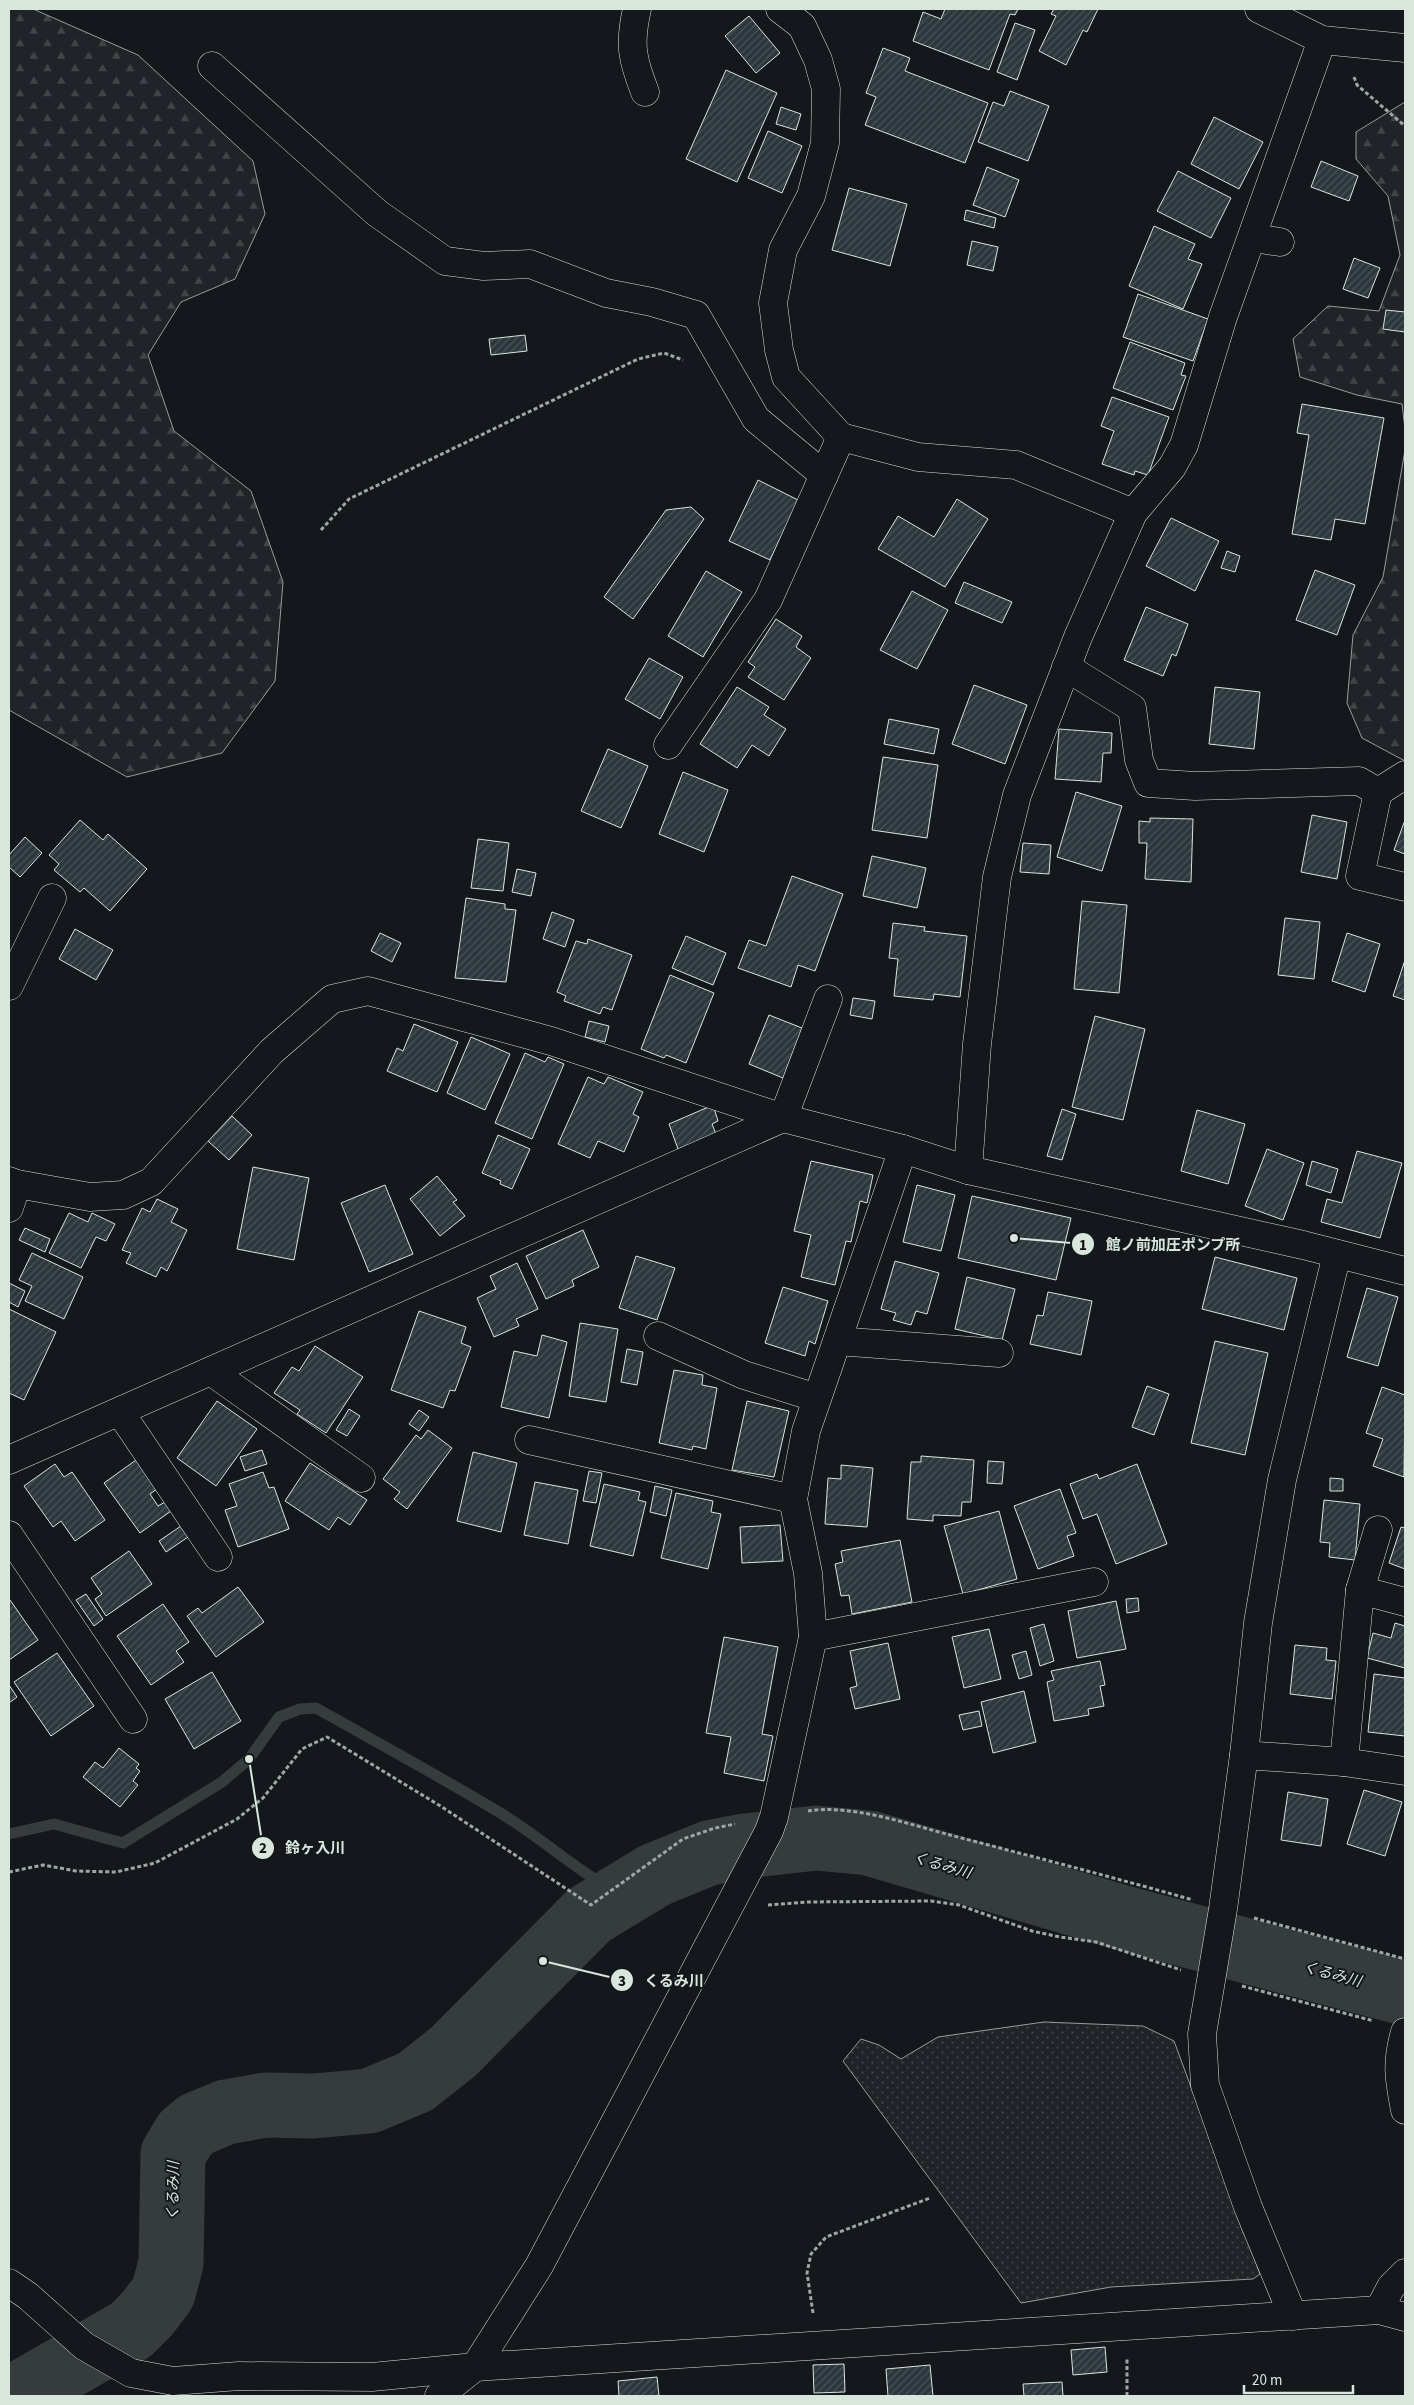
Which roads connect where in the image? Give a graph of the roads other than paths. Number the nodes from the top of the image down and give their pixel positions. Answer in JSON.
{"nodes":[{"id":1,"x":637,"y":9,"type":"edge"},
{"id":2,"x":780,"y":9,"type":"edge"},
{"id":3,"x":1259,"y":9,"type":"edge"},
{"id":4,"x":1322,"y":40,"type":"junction"},
{"id":5,"x":1405,"y":48,"type":"edge"},
{"id":6,"x":212,"y":66,"type":"dead end"},
{"id":7,"x":645,"y":92,"type":"dead end"},
{"id":8,"x":1253,"y":238,"type":"junction"},
{"id":9,"x":1280,"y":242,"type":"dead end"},
{"id":10,"x":841,"y":437,"type":"junction"},
{"id":11,"x":824,"y":475,"type":"junction"},
{"id":12,"x":1133,"y":513,"type":"junction"},
{"id":13,"x":1066,"y":668,"type":"junction"},
{"id":14,"x":668,"y":745,"type":"dead end"},
{"id":15,"x":1405,"y":775,"type":"edge"},
{"id":16,"x":1378,"y":792,"type":"junction"},
{"id":17,"x":1405,"y":887,"type":"edge"},
{"id":18,"x":52,"y":898,"type":"dead end"},
{"id":19,"x":9,"y":986,"type":"edge"},
{"id":20,"x":828,"y":999,"type":"dead end"},
{"id":21,"x":783,"y":1118,"type":"junction"},
{"id":22,"x":903,"y":1149,"type":"junction"},
{"id":23,"x":968,"y":1170,"type":"junction"},
{"id":24,"x":12,"y":1191,"type":"edge"},
{"id":25,"x":1337,"y":1254,"type":"junction"},
{"id":26,"x":1405,"y":1271,"type":"edge"},
{"id":27,"x":658,"y":1336,"type":"dead end"},
{"id":28,"x":837,"y":1341,"type":"junction"},
{"id":29,"x":999,"y":1353,"type":"dead end"},
{"id":30,"x":212,"y":1372,"type":"junction"},
{"id":31,"x":817,"y":1398,"type":"junction"},
{"id":32,"x":120,"y":1412,"type":"junction"},
{"id":33,"x":529,"y":1440,"type":"dead end"},
{"id":34,"x":9,"y":1460,"type":"edge"},
{"id":35,"x":361,"y":1478,"type":"dead end"},
{"id":36,"x":793,"y":1499,"type":"junction"},
{"id":37,"x":1378,"y":1530,"type":"dead end"},
{"id":38,"x":9,"y":1535,"type":"edge"},
{"id":39,"x":218,"y":1557,"type":"dead end"},
{"id":40,"x":1094,"y":1582,"type":"dead end"},
{"id":41,"x":1360,"y":1590,"type":"junction"},
{"id":42,"x":1405,"y":1602,"type":"edge"},
{"id":43,"x":813,"y":1638,"type":"junction"},
{"id":44,"x":133,"y":1719,"type":"dead end"},
{"id":45,"x":1244,"y":1755,"type":"junction"},
{"id":46,"x":1344,"y":1762,"type":"junction"},
{"id":47,"x":1405,"y":1771,"type":"edge"},
{"id":48,"x":1405,"y":2032,"type":"edge"},
{"id":49,"x":1405,"y":2110,"type":"edge"},
{"id":50,"x":1405,"y":2273,"type":"edge"},
{"id":51,"x":9,"y":2283,"type":"edge"},
{"id":52,"x":1379,"y":2310,"type":"junction"},
{"id":53,"x":1293,"y":2316,"type":"junction"},
{"id":54,"x":1405,"y":2318,"type":"edge"},
{"id":55,"x":475,"y":2367,"type":"junction"},
{"id":56,"x":439,"y":2396,"type":"edge"}],
"edges":[{"from":1,"to":7,"type":"street"},
{"from":2,"to":10,"type":"street"},
{"from":3,"to":4,"type":"street"},
{"from":4,"to":5,"type":"street"},
{"from":4,"to":8,"type":"street"},
{"from":6,"to":11,"type":"street"},
{"from":8,"to":9,"type":"street"},
{"from":8,"to":12,"type":"street"},
{"from":10,"to":11,"type":"street"},
{"from":10,"to":12,"type":"street"},
{"from":11,"to":14,"type":"street"},
{"from":12,"to":13,"type":"street"},
{"from":13,"to":16,"type":"street"},
{"from":13,"to":23,"type":"street"},
{"from":15,"to":16,"type":"street"},
{"from":16,"to":17,"type":"street"},
{"from":18,"to":19,"type":"street"},
{"from":20,"to":21,"type":"street"},
{"from":21,"to":22,"type":"street"},
{"from":21,"to":24,"type":"street"},
{"from":21,"to":30,"type":"street"},
{"from":22,"to":23,"type":"street"},
{"from":22,"to":28,"type":"street"},
{"from":23,"to":25,"type":"street"},
{"from":25,"to":26,"type":"street"},
{"from":25,"to":45,"type":"street"},
{"from":27,"to":31,"type":"street"},
{"from":28,"to":29,"type":"street"},
{"from":28,"to":31,"type":"street"},
{"from":30,"to":32,"type":"street"},
{"from":30,"to":35,"type":"street"},
{"from":31,"to":36,"type":"street"},
{"from":32,"to":34,"type":"street"},
{"from":32,"to":39,"type":"street"},
{"from":33,"to":36,"type":"street"},
{"from":36,"to":43,"type":"street"},
{"from":37,"to":41,"type":"street"},
{"from":38,"to":44,"type":"street"},
{"from":40,"to":43,"type":"street"},
{"from":41,"to":42,"type":"street"},
{"from":41,"to":46,"type":"street"},
{"from":43,"to":55,"type":"street"},
{"from":45,"to":46,"type":"street"},
{"from":45,"to":53,"type":"street"},
{"from":46,"to":47,"type":"street"},
{"from":48,"to":49,"type":"street"},
{"from":50,"to":52,"type":"street"},
{"from":51,"to":55,"type":"street"},
{"from":52,"to":53,"type":"street"},
{"from":52,"to":54,"type":"street"},
{"from":53,"to":55,"type":"street"},
{"from":55,"to":56,"type":"street"}]}
